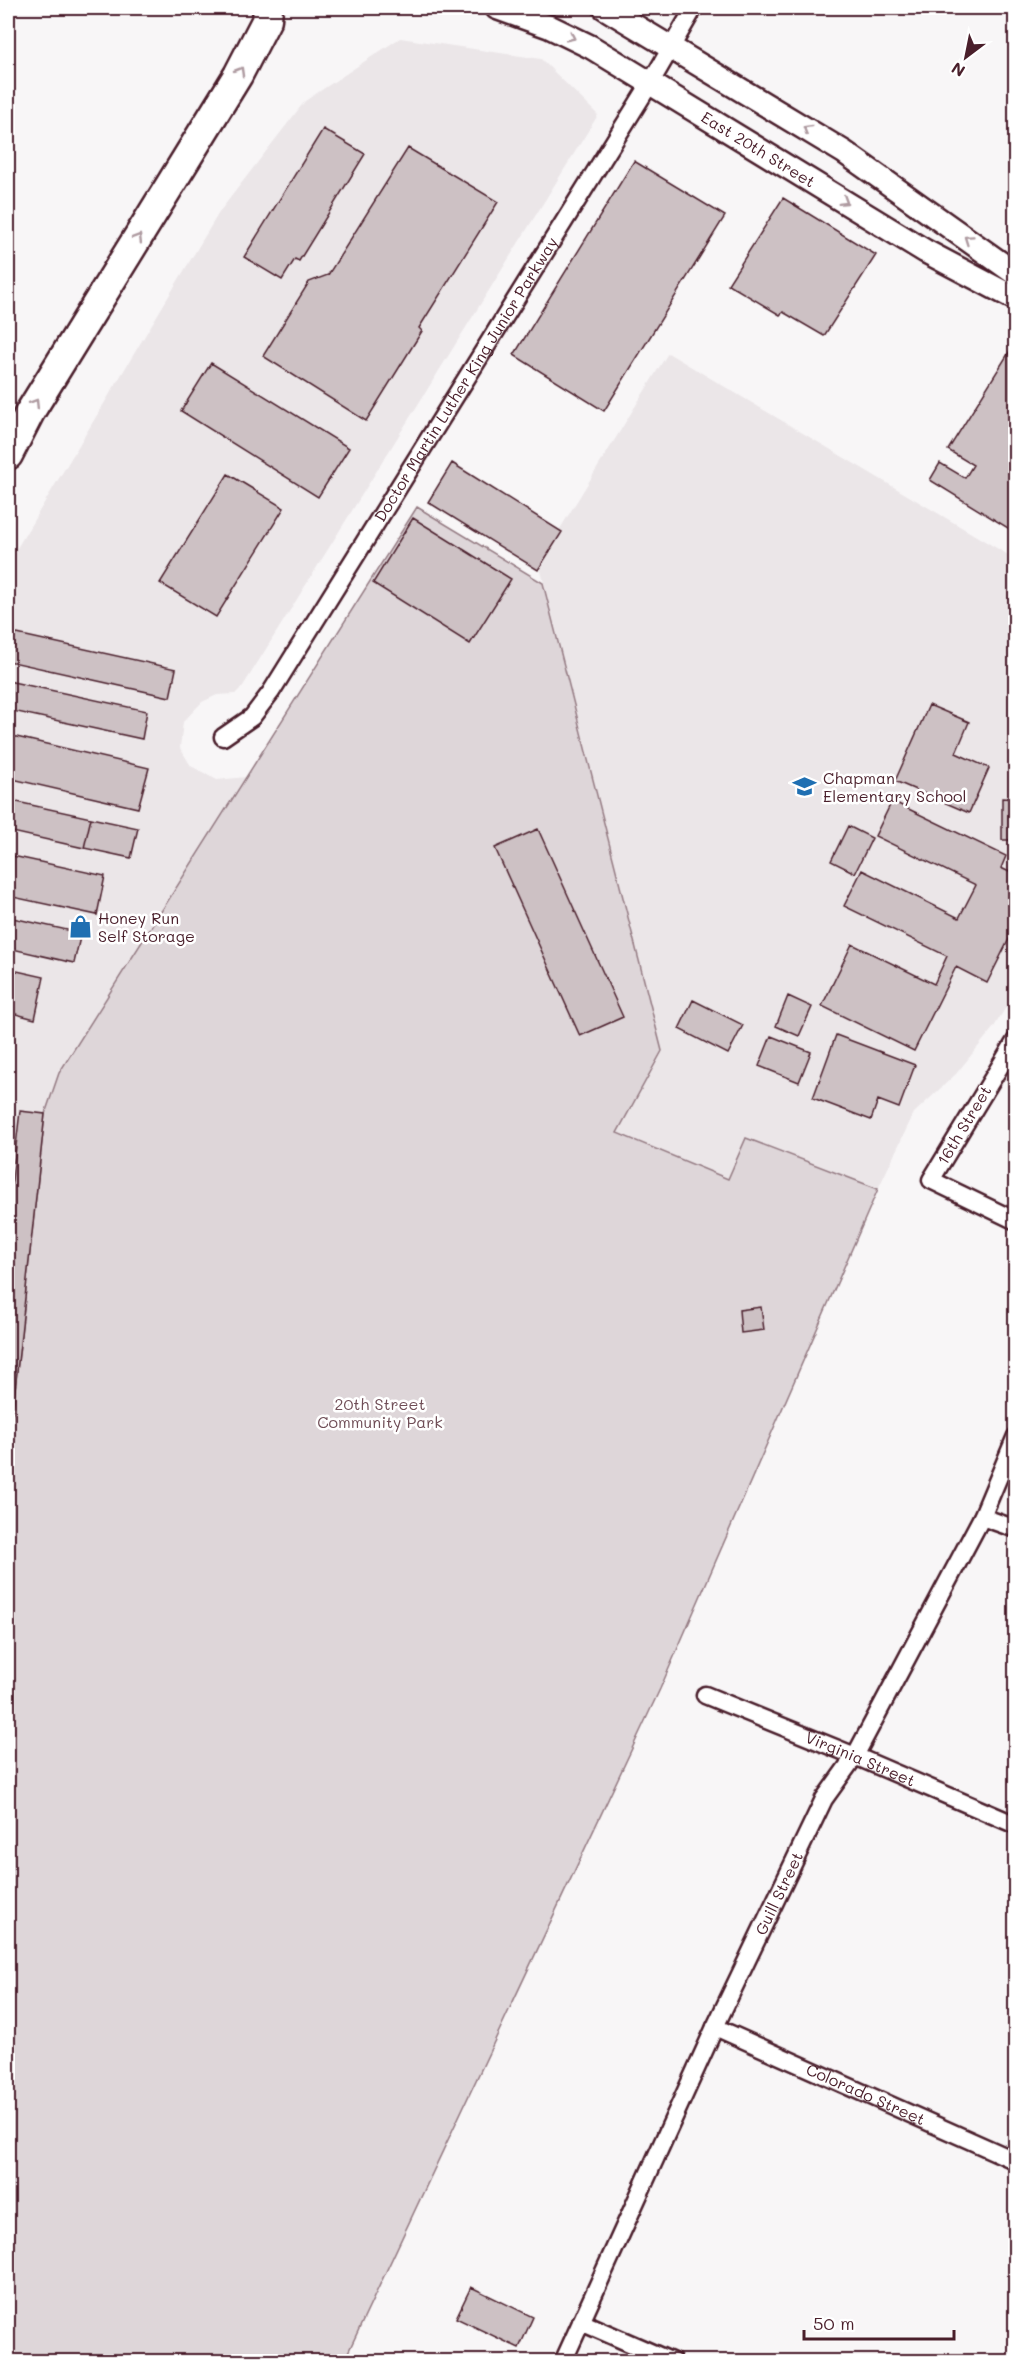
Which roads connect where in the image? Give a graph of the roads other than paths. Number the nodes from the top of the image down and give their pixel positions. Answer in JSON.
{"nodes":[{"id":1,"x":268,"y":8,"type":"edge"},
{"id":2,"x":497,"y":8,"type":"edge"},
{"id":3,"x":605,"y":8,"type":"edge"},
{"id":4,"x":694,"y":8,"type":"edge"},
{"id":5,"x":672,"y":47,"type":"junction"},
{"id":6,"x":651,"y":82,"type":"junction"},
{"id":7,"x":1016,"y":274,"type":"edge"},
{"id":8,"x":1016,"y":299,"type":"edge"},
{"id":9,"x":8,"y":455,"type":"edge"},
{"id":10,"x":223,"y":737,"type":"dead end"},
{"id":11,"x":1016,"y":1040,"type":"edge"},
{"id":12,"x":1016,"y":1221,"type":"edge"},
{"id":13,"x":1016,"y":1436,"type":"edge"},
{"id":14,"x":982,"y":1517,"type":"junction"},
{"id":15,"x":1016,"y":1530,"type":"edge"},
{"id":16,"x":705,"y":1695,"type":"dead end"},
{"id":17,"x":855,"y":1756,"type":"junction"},
{"id":18,"x":1016,"y":1825,"type":"edge"},
{"id":19,"x":716,"y":2027,"type":"junction"},
{"id":20,"x":1016,"y":2161,"type":"edge"},
{"id":21,"x":581,"y":2322,"type":"junction"},
{"id":22,"x":563,"y":2361,"type":"edge"},
{"id":23,"x":673,"y":2361,"type":"edge"}],
"edges":[{"from":9,"to":1,"type":"highway","one_way":true},
{"from":2,"to":6,"type":"street","name":"East 20th Street","one_way":true},
{"from":3,"to":5,"type":"street"},
{"from":4,"to":5,"type":"street","name":"Doctor Martin Luther King Junior Parkway"},
{"from":5,"to":6,"type":"street","name":"Doctor Martin Luther King Junior Parkway"},
{"from":7,"to":5,"type":"street","one_way":true},
{"from":6,"to":8,"type":"street","name":"East 20th Street","one_way":true},
{"from":6,"to":10,"type":"street","name":"Doctor Martin Luther King Junior Parkway"},
{"from":11,"to":12,"type":"street","name":"16th Street"},
{"from":13,"to":14,"type":"street","name":"Guill Street"},
{"from":14,"to":15,"type":"street"},
{"from":14,"to":17,"type":"street","name":"Guill Street"},
{"from":16,"to":17,"type":"street","name":"Virginia Street"},
{"from":17,"to":18,"type":"street","name":"Virginia Street"},
{"from":17,"to":19,"type":"street","name":"Guill Street"},
{"from":19,"to":20,"type":"street","name":"Colorado Street"},
{"from":19,"to":21,"type":"street","name":"Guill Street"},
{"from":21,"to":22,"type":"street","name":"Guill Street"},
{"from":21,"to":23,"type":"street"}]}
